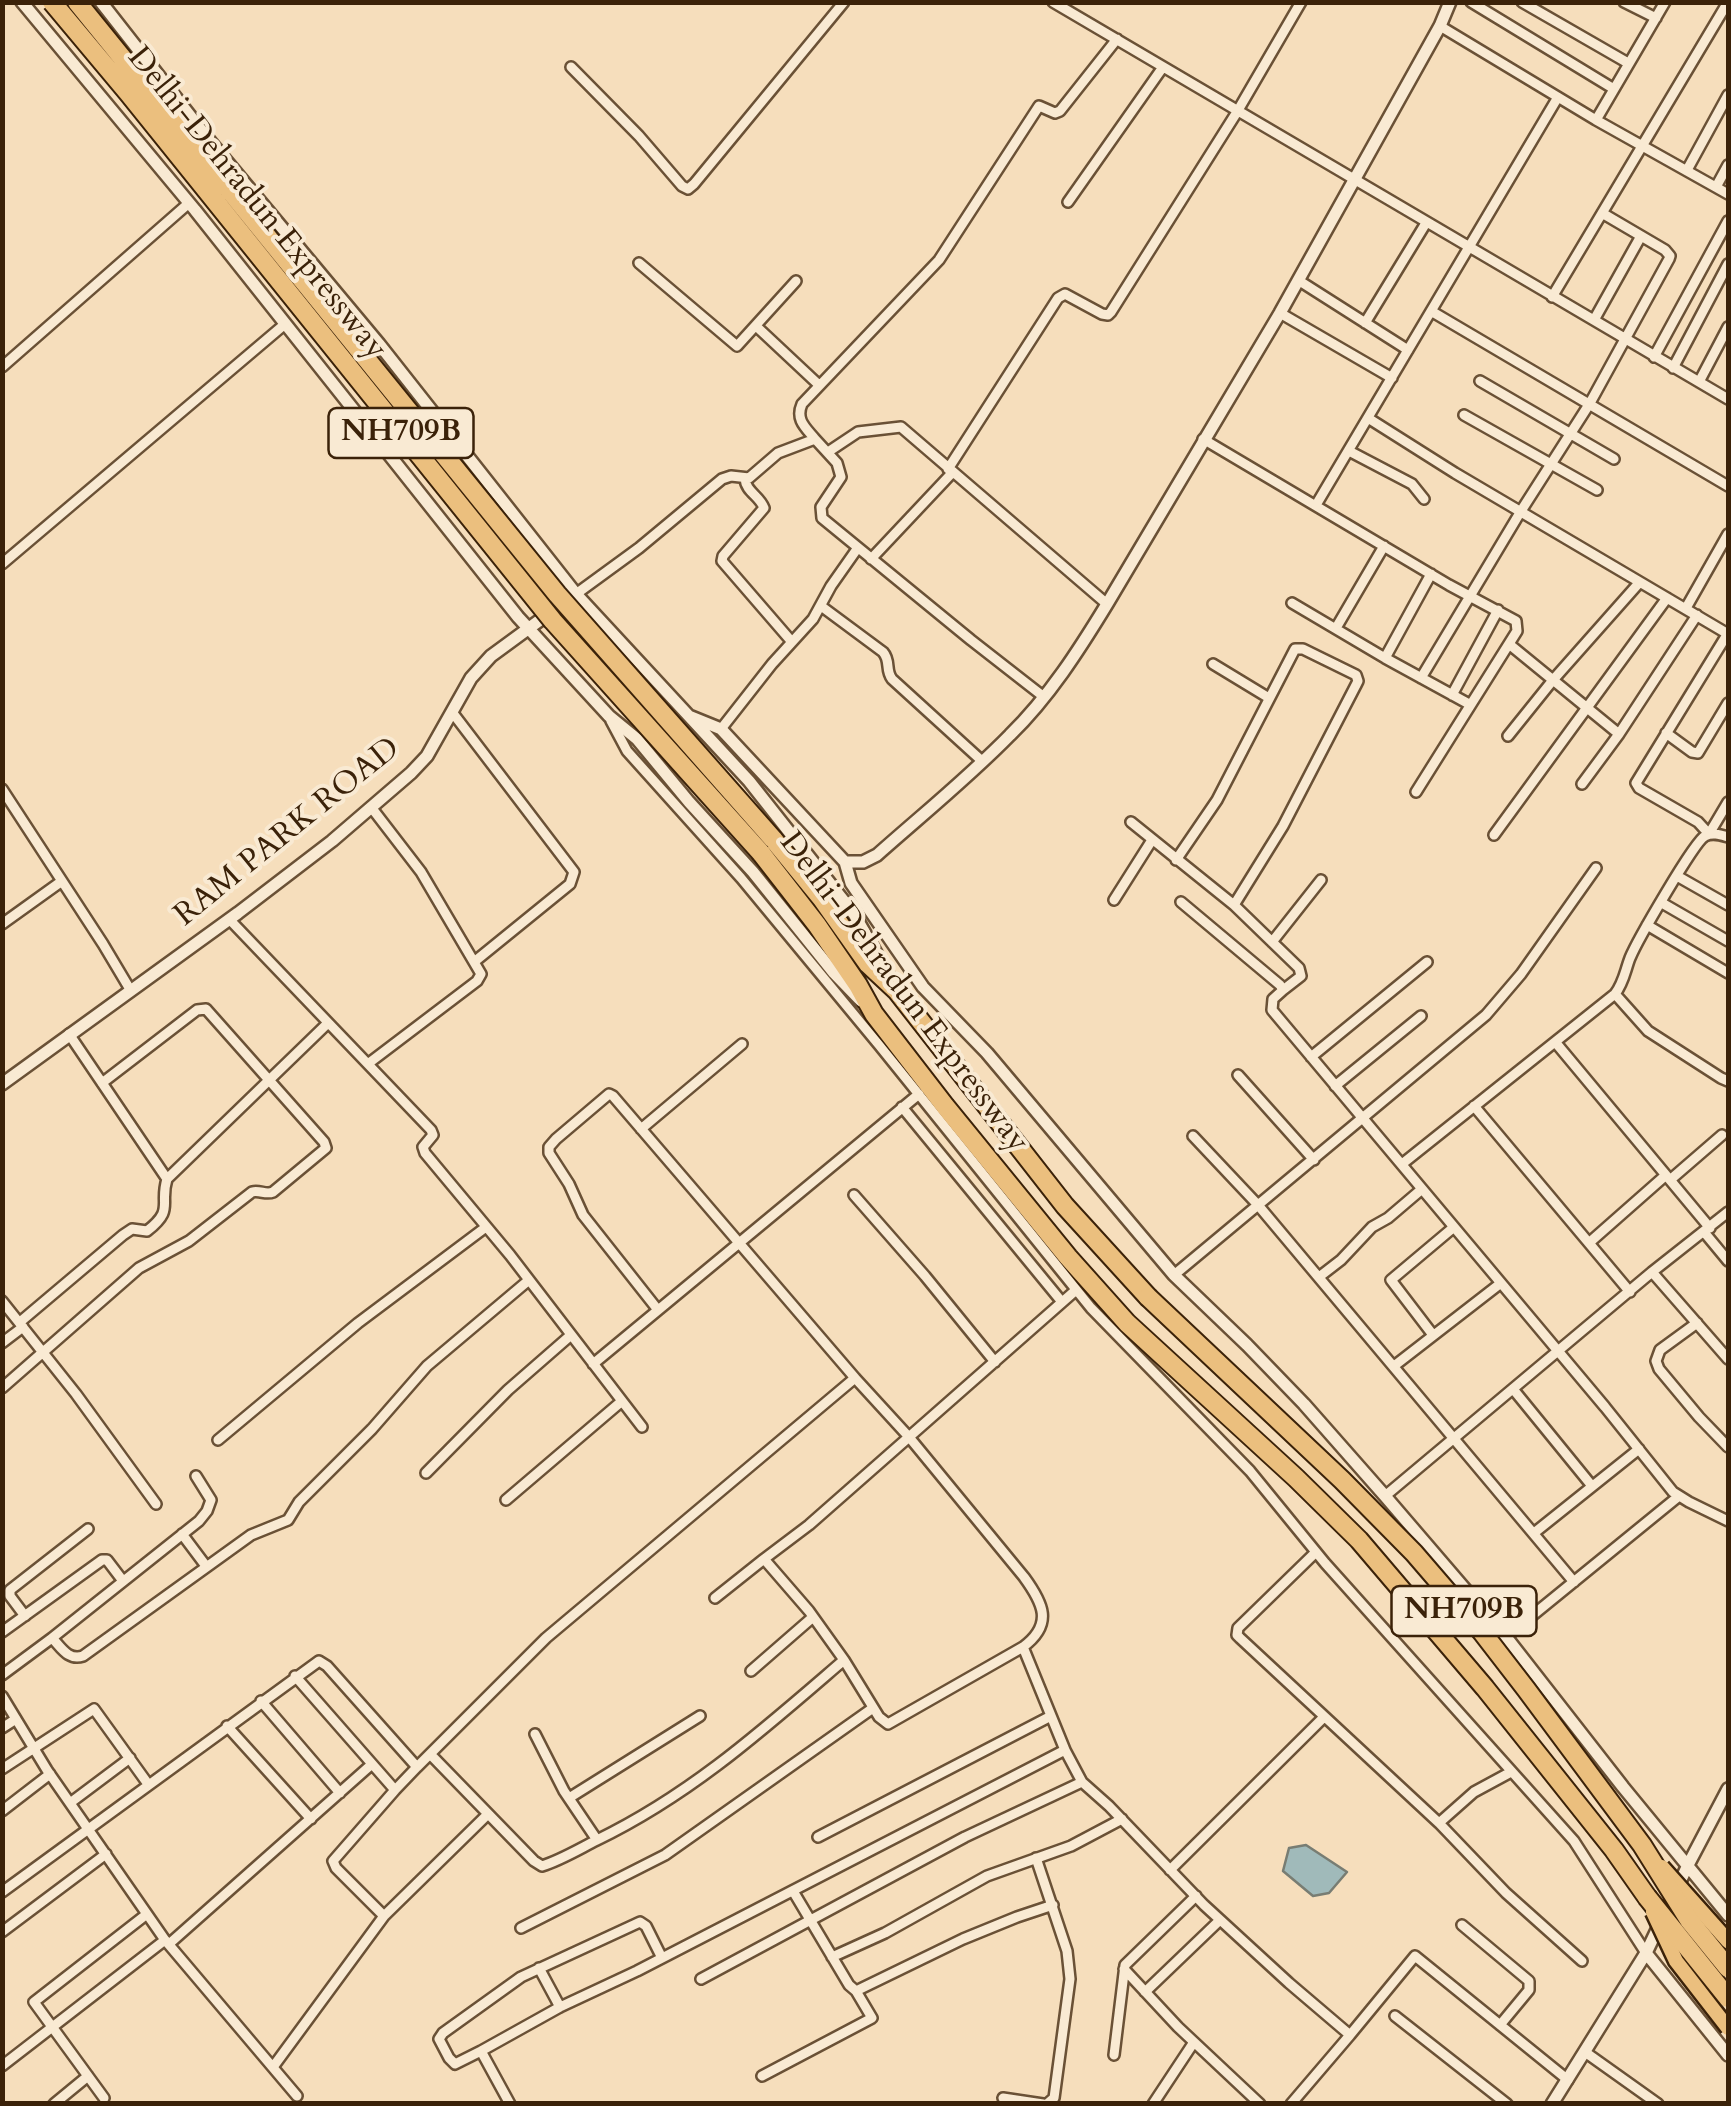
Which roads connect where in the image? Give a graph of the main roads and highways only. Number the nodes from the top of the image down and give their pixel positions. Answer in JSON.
{"nodes":[{"id":1,"x":52,"y":2,"type":"edge"},
{"id":2,"x":77,"y":2,"type":"edge"},
{"id":3,"x":767,"y":846,"type":"junction"},
{"id":4,"x":1642,"y":1844,"type":"junction"},
{"id":5,"x":1646,"y":1897,"type":"junction"},
{"id":6,"x":1728,"y":1941,"type":"edge"},
{"id":7,"x":1728,"y":1968,"type":"edge"},
{"id":8,"x":1728,"y":1998,"type":"edge"},
{"id":9,"x":1728,"y":2028,"type":"edge"}],
"edges":[{"from":1,"to":3,"type":"highway","name":"Delhi-Dehradun Expressway","number":"NH709B","bridge":true},
{"from":2,"to":3,"type":"highway","name":"Delhi-Dehradun Expressway","number":"NH709B","bridge":true},
{"from":3,"to":4,"type":"highway","name":"Delhi-Dehradun Expressway","number":"NH709B","bridge":true},
{"from":3,"to":5,"type":"highway","name":"Delhi-Dehradun Expressway","number":"NH709B"},
{"from":4,"to":6,"type":"main road","bridge":true},
{"from":4,"to":7,"type":"highway","name":"Delhi-Dehradun Expressway","number":"NH709B","bridge":true},
{"from":5,"to":8,"type":"highway","name":"Delhi-Dehradun Expressway","number":"NH709B","bridge":true},
{"from":5,"to":9,"type":"main road","bridge":true}]}
